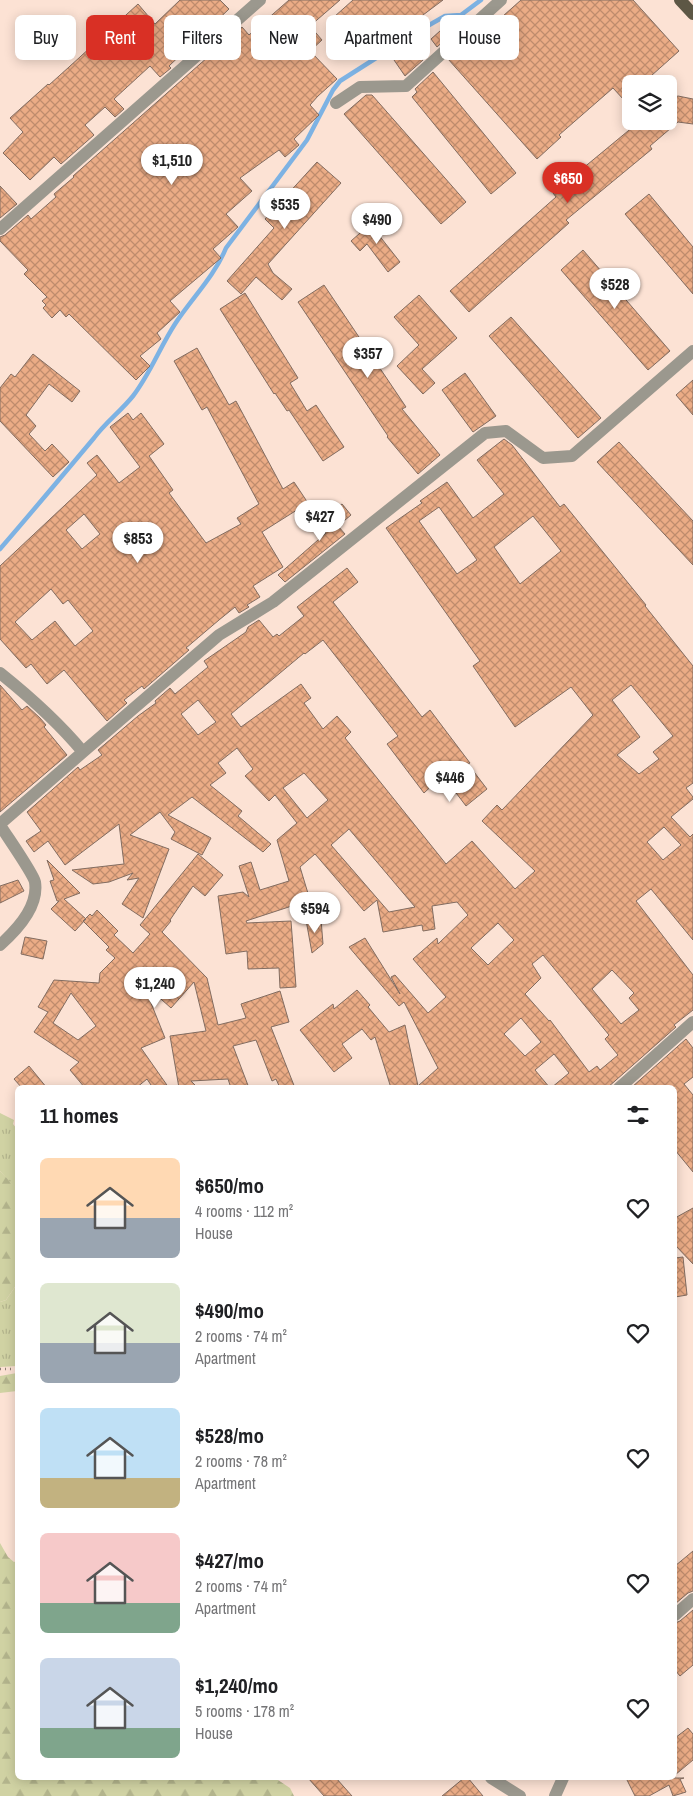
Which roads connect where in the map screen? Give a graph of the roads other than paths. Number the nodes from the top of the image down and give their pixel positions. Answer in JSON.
{"nodes":[{"id":1,"x":260,"y":0,"type":"edge"},
{"id":2,"x":502,"y":0,"type":"edge"},
{"id":3,"x":680,"y":0,"type":"edge"},
{"id":4,"x":693,"y":14,"type":"edge"},
{"id":5,"x":336,"y":103,"type":"dead end"},
{"id":6,"x":0,"y":229,"type":"edge"},
{"id":7,"x":693,"y":351,"type":"edge"},
{"id":8,"x":0,"y":674,"type":"edge"},
{"id":9,"x":83,"y":752,"type":"junction"},
{"id":10,"x":0,"y":824,"type":"edge"},
{"id":11,"x":0,"y":945,"type":"edge"},
{"id":12,"x":693,"y":1022,"type":"edge"},
{"id":13,"x":622,"y":1085,"type":"edge"},
{"id":14,"x":693,"y":1599,"type":"edge"},
{"id":15,"x":677,"y":1613,"type":"edge"},
{"id":16,"x":494,"y":1780,"type":"edge"},
{"id":17,"x":562,"y":1780,"type":"edge"},
{"id":18,"x":520,"y":1796,"type":"edge"},
{"id":19,"x":556,"y":1796,"type":"edge"}],
"edges":[{"from":1,"to":6,"type":"street"},
{"from":2,"to":5,"type":"street"},
{"from":3,"to":4,"type":"main road"},
{"from":7,"to":9,"type":"street"},
{"from":8,"to":9,"type":"street"},
{"from":9,"to":10,"type":"street"},
{"from":10,"to":11,"type":"street"},
{"from":12,"to":13,"type":"street"},
{"from":14,"to":15,"type":"street"},
{"from":16,"to":18,"type":"street"},
{"from":17,"to":19,"type":"street"}]}
